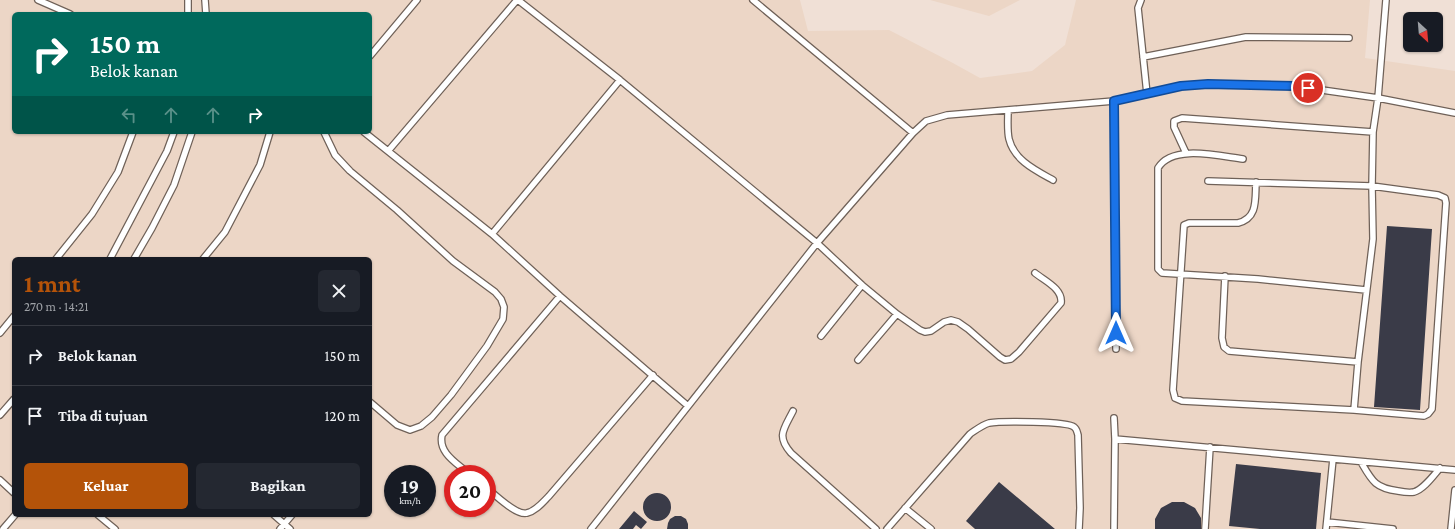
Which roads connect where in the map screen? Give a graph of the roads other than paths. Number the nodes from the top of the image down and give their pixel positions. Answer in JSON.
{"nodes":[{"id":1,"x":38,"y":0,"type":"edge"},
{"id":2,"x":188,"y":0,"type":"edge"},
{"id":3,"x":205,"y":0,"type":"edge"},
{"id":4,"x":417,"y":0,"type":"edge"},
{"id":5,"x":518,"y":0,"type":"edge"},
{"id":6,"x":753,"y":0,"type":"edge"},
{"id":7,"x":1141,"y":0,"type":"edge"},
{"id":8,"x":1386,"y":0,"type":"edge"},
{"id":9,"x":65,"y":12,"type":"edge"},
{"id":10,"x":188,"y":12,"type":"edge"},
{"id":11,"x":206,"y":12,"type":"edge"},
{"id":12,"x":1349,"y":38,"type":"dead end"},
{"id":13,"x":372,"y":54,"type":"edge"},
{"id":14,"x":1143,"y":57,"type":"junction"},
{"id":15,"x":620,"y":80,"type":"junction"},
{"id":16,"x":1147,"y":94,"type":"junction"},
{"id":17,"x":1378,"y":98,"type":"junction"},
{"id":18,"x":1114,"y":101,"type":"junction"},
{"id":19,"x":1008,"y":110,"type":"junction"},
{"id":20,"x":1455,"y":113,"type":"edge"},
{"id":21,"x":1373,"y":132,"type":"junction"},
{"id":22,"x":912,"y":133,"type":"junction"},
{"id":23,"x":133,"y":134,"type":"edge"},
{"id":24,"x":173,"y":134,"type":"edge"},
{"id":25,"x":191,"y":134,"type":"edge"},
{"id":26,"x":269,"y":134,"type":"edge"},
{"id":27,"x":325,"y":134,"type":"edge"},
{"id":28,"x":367,"y":134,"type":"edge"},
{"id":29,"x":389,"y":150,"type":"junction"},
{"id":30,"x":1186,"y":153,"type":"junction"},
{"id":31,"x":1243,"y":159,"type":"dead end"},
{"id":32,"x":1053,"y":180,"type":"dead end"},
{"id":33,"x":1208,"y":181,"type":"dead end"},
{"id":34,"x":1256,"y":182,"type":"junction"},
{"id":35,"x":1372,"y":186,"type":"junction"},
{"id":36,"x":492,"y":234,"type":"junction"},
{"id":37,"x":818,"y":243,"type":"junction"},
{"id":38,"x":58,"y":257,"type":"edge"},
{"id":39,"x":111,"y":257,"type":"edge"},
{"id":40,"x":135,"y":257,"type":"edge"},
{"id":41,"x":205,"y":257,"type":"edge"},
{"id":42,"x":1035,"y":273,"type":"dead end"},
{"id":43,"x":1181,"y":273,"type":"junction"},
{"id":44,"x":1225,"y":276,"type":"junction"},
{"id":45,"x":862,"y":285,"type":"junction"},
{"id":46,"x":1366,"y":290,"type":"junction"},
{"id":47,"x":560,"y":296,"type":"junction"},
{"id":48,"x":897,"y":314,"type":"junction"},
{"id":49,"x":12,"y":319,"type":"edge"},
{"id":50,"x":0,"y":334,"type":"edge"},
{"id":51,"x":821,"y":336,"type":"dead end"},
{"id":52,"x":1116,"y":349,"type":"dead end"},
{"id":53,"x":858,"y":360,"type":"dead end"},
{"id":54,"x":1358,"y":362,"type":"junction"},
{"id":55,"x":653,"y":375,"type":"junction"},
{"id":56,"x":12,"y":400,"type":"edge"},
{"id":57,"x":372,"y":404,"type":"edge"},
{"id":58,"x":688,"y":406,"type":"junction"},
{"id":59,"x":1354,"y":410,"type":"junction"},
{"id":60,"x":793,"y":411,"type":"dead end"},
{"id":61,"x":0,"y":415,"type":"edge"},
{"id":62,"x":1114,"y":418,"type":"dead end"},
{"id":63,"x":1116,"y":439,"type":"junction"},
{"id":64,"x":1210,"y":447,"type":"junction"},
{"id":65,"x":1333,"y":459,"type":"junction"},
{"id":66,"x":1361,"y":462,"type":"junction"},
{"id":67,"x":459,"y":465,"type":"edge"},
{"id":68,"x":1440,"y":468,"type":"junction"},
{"id":69,"x":1455,"y":470,"type":"edge"},
{"id":70,"x":1,"y":481,"type":"edge"},
{"id":71,"x":1455,"y":490,"type":"edge"},
{"id":72,"x":12,"y":491,"type":"edge"},
{"id":73,"x":496,"y":495,"type":"edge"},
{"id":74,"x":905,"y":508,"type":"junction"},
{"id":75,"x":13,"y":517,"type":"edge"},
{"id":76,"x":100,"y":517,"type":"edge"},
{"id":77,"x":276,"y":517,"type":"edge"},
{"id":78,"x":290,"y":517,"type":"edge"},
{"id":79,"x":1327,"y":522,"type":"junction"},
{"id":80,"x":285,"y":524,"type":"junction"},
{"id":81,"x":4,"y":529,"type":"edge"},
{"id":82,"x":115,"y":529,"type":"edge"},
{"id":83,"x":280,"y":529,"type":"edge"},
{"id":84,"x":290,"y":529,"type":"edge"},
{"id":85,"x":591,"y":529,"type":"edge"},
{"id":86,"x":876,"y":529,"type":"edge"},
{"id":87,"x":887,"y":529,"type":"edge"},
{"id":88,"x":931,"y":529,"type":"edge"},
{"id":89,"x":1079,"y":529,"type":"edge"},
{"id":90,"x":1114,"y":529,"type":"edge"},
{"id":91,"x":1205,"y":529,"type":"edge"},
{"id":92,"x":1326,"y":529,"type":"edge"},
{"id":93,"x":1393,"y":529,"type":"edge"},
{"id":94,"x":1451,"y":529,"type":"edge"}],
"edges":[{"from":1,"to":9,"type":"lane"},
{"from":2,"to":10,"type":"lane"},
{"from":3,"to":11,"type":"lane"},
{"from":4,"to":13,"type":"lane"},
{"from":5,"to":15,"type":"lane"},
{"from":5,"to":29,"type":"lane"},
{"from":6,"to":22,"type":"lane"},
{"from":7,"to":14,"type":"lane"},
{"from":8,"to":17,"type":"lane"},
{"from":12,"to":14,"type":"lane"},
{"from":14,"to":16,"type":"lane"},
{"from":15,"to":36,"type":"lane"},
{"from":15,"to":37,"type":"lane"},
{"from":16,"to":17,"type":"lane"},
{"from":16,"to":18,"type":"lane"},
{"from":17,"to":20,"type":"lane"},
{"from":17,"to":21,"type":"lane"},
{"from":18,"to":19,"type":"lane"},
{"from":18,"to":52,"type":"lane"},
{"from":19,"to":22,"type":"lane"},
{"from":19,"to":32,"type":"lane"},
{"from":21,"to":30,"type":"lane"},
{"from":21,"to":35,"type":"lane"},
{"from":22,"to":37,"type":"lane"},
{"from":23,"to":38,"type":"lane"},
{"from":24,"to":39,"type":"lane"},
{"from":25,"to":40,"type":"lane"},
{"from":26,"to":41,"type":"lane"},
{"from":27,"to":57,"type":"lane"},
{"from":28,"to":29,"type":"lane"},
{"from":29,"to":36,"type":"lane"},
{"from":30,"to":31,"type":"lane"},
{"from":30,"to":43,"type":"lane"},
{"from":33,"to":34,"type":"lane"},
{"from":34,"to":35,"type":"lane"},
{"from":34,"to":43,"type":"lane"},
{"from":35,"to":46,"type":"lane"},
{"from":35,"to":59,"type":"lane"},
{"from":36,"to":47,"type":"lane"},
{"from":37,"to":45,"type":"lane"},
{"from":37,"to":58,"type":"lane"},
{"from":42,"to":48,"type":"lane"},
{"from":43,"to":44,"type":"lane"},
{"from":43,"to":59,"type":"lane"},
{"from":44,"to":46,"type":"lane"},
{"from":44,"to":54,"type":"lane"},
{"from":45,"to":48,"type":"lane"},
{"from":45,"to":51,"type":"lane"},
{"from":46,"to":54,"type":"lane"},
{"from":47,"to":55,"type":"lane"},
{"from":47,"to":67,"type":"lane"},
{"from":48,"to":53,"type":"lane"},
{"from":49,"to":50,"type":"lane"},
{"from":54,"to":59,"type":"lane"},
{"from":55,"to":58,"type":"lane"},
{"from":55,"to":73,"type":"lane"},
{"from":56,"to":61,"type":"lane"},
{"from":58,"to":85,"type":"lane"},
{"from":60,"to":86,"type":"lane"},
{"from":62,"to":63,"type":"lane"},
{"from":63,"to":64,"type":"lane"},
{"from":63,"to":90,"type":"lane"},
{"from":64,"to":65,"type":"lane"},
{"from":64,"to":91,"type":"lane"},
{"from":65,"to":66,"type":"lane"},
{"from":65,"to":79,"type":"lane"},
{"from":66,"to":68,"type":"lane"},
{"from":66,"to":68,"type":"lane"},
{"from":68,"to":69,"type":"lane"},
{"from":70,"to":72,"type":"lane"},
{"from":71,"to":94,"type":"lane"},
{"from":74,"to":87,"type":"lane"},
{"from":74,"to":88,"type":"lane"},
{"from":74,"to":89,"type":"lane"},
{"from":75,"to":81,"type":"lane"},
{"from":76,"to":82,"type":"lane"},
{"from":77,"to":80,"type":"lane"},
{"from":78,"to":80,"type":"lane"},
{"from":79,"to":92,"type":"lane"},
{"from":79,"to":93,"type":"lane"},
{"from":80,"to":83,"type":"lane"},
{"from":80,"to":84,"type":"lane"}]}
